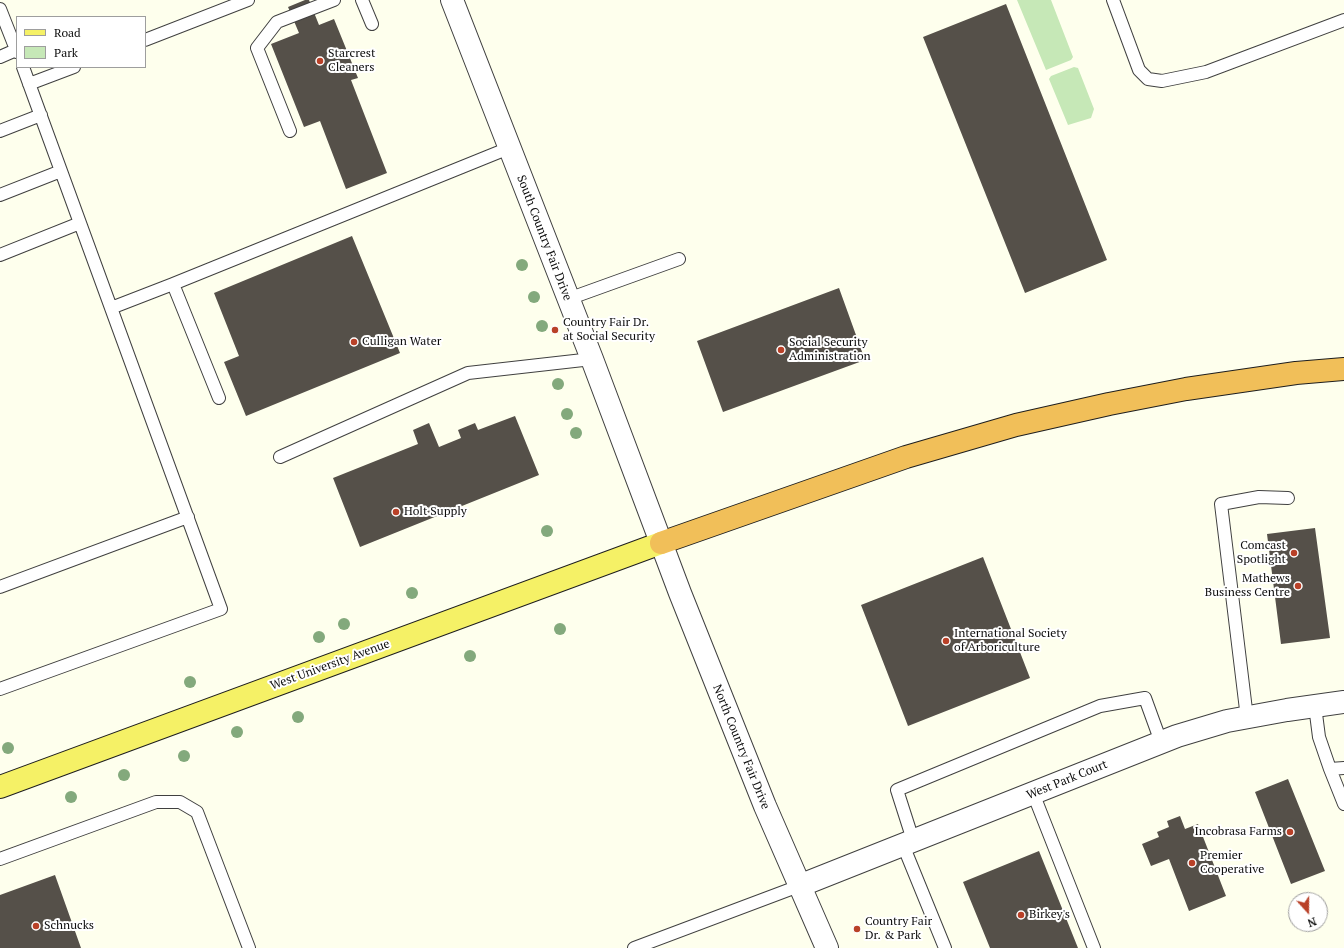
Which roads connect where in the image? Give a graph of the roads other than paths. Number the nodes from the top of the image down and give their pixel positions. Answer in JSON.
{"nodes":[{"id":1,"x":248,"y":0,"type":"edge"},
{"id":2,"x":334,"y":0,"type":"edge"},
{"id":3,"x":362,"y":0,"type":"edge"},
{"id":4,"x":452,"y":0,"type":"edge"},
{"id":5,"x":1113,"y":0,"type":"edge"},
{"id":6,"x":0,"y":9,"type":"edge"},
{"id":7,"x":1344,"y":20,"type":"edge"},
{"id":8,"x":372,"y":24,"type":"dead end"},
{"id":9,"x":146,"y":40,"type":"edge"},
{"id":10,"x":16,"y":49,"type":"edge"},
{"id":11,"x":16,"y":51,"type":"edge"},
{"id":12,"x":0,"y":57,"type":"edge"},
{"id":13,"x":23,"y":68,"type":"edge"},
{"id":14,"x":71,"y":68,"type":"edge"},
{"id":15,"x":29,"y":84,"type":"junction"},
{"id":16,"x":41,"y":115,"type":"junction"},
{"id":17,"x":290,"y":130,"type":"dead end"},
{"id":18,"x":0,"y":131,"type":"edge"},
{"id":19,"x":509,"y":148,"type":"junction"},
{"id":20,"x":61,"y":171,"type":"junction"},
{"id":21,"x":0,"y":195,"type":"edge"},
{"id":22,"x":80,"y":223,"type":"junction"},
{"id":23,"x":0,"y":254,"type":"edge"},
{"id":24,"x":679,"y":259,"type":"dead end"},
{"id":25,"x":173,"y":284,"type":"junction"},
{"id":26,"x":568,"y":299,"type":"junction"},
{"id":27,"x":111,"y":308,"type":"junction"},
{"id":28,"x":592,"y":359,"type":"junction"},
{"id":29,"x":1344,"y":369,"type":"edge"},
{"id":30,"x":219,"y":398,"type":"dead end"},
{"id":31,"x":280,"y":457,"type":"dead end"},
{"id":32,"x":1288,"y":498,"type":"dead end"},
{"id":33,"x":188,"y":517,"type":"junction"},
{"id":34,"x":661,"y":543,"type":"junction"},
{"id":35,"x":0,"y":587,"type":"edge"},
{"id":36,"x":0,"y":689,"type":"edge"},
{"id":37,"x":1344,"y":702,"type":"edge"},
{"id":38,"x":1315,"y":706,"type":"junction"},
{"id":39,"x":1246,"y":718,"type":"junction"},
{"id":40,"x":1161,"y":742,"type":"junction"},
{"id":41,"x":1344,"y":768,"type":"edge"},
{"id":42,"x":1330,"y":770,"type":"junction"},
{"id":43,"x":0,"y":787,"type":"edge"},
{"id":44,"x":1033,"y":793,"type":"junction"},
{"id":45,"x":1344,"y":804,"type":"edge"},
{"id":46,"x":908,"y":843,"type":"junction"},
{"id":47,"x":0,"y":858,"type":"edge"},
{"id":48,"x":799,"y":886,"type":"junction"},
{"id":49,"x":249,"y":948,"type":"edge"},
{"id":50,"x":634,"y":948,"type":"edge"},
{"id":51,"x":827,"y":948,"type":"edge"},
{"id":52,"x":944,"y":948,"type":"edge"},
{"id":53,"x":1094,"y":948,"type":"edge"}],
"edges":[{"from":1,"to":9,"type":"lane"},
{"from":2,"to":17,"type":"lane"},
{"from":3,"to":8,"type":"lane"},
{"from":4,"to":19,"type":"street","name":"South Country Fair Drive"},
{"from":5,"to":7,"type":"lane"},
{"from":6,"to":10,"type":"lane"},
{"from":11,"to":12,"type":"lane"},
{"from":13,"to":15,"type":"lane"},
{"from":14,"to":15,"type":"lane"},
{"from":15,"to":16,"type":"lane"},
{"from":16,"to":18,"type":"lane"},
{"from":16,"to":20,"type":"lane"},
{"from":19,"to":25,"type":"lane"},
{"from":19,"to":26,"type":"street","name":"South Country Fair Drive"},
{"from":20,"to":21,"type":"lane"},
{"from":20,"to":22,"type":"lane"},
{"from":22,"to":23,"type":"lane"},
{"from":22,"to":27,"type":"lane"},
{"from":24,"to":26,"type":"lane"},
{"from":25,"to":27,"type":"lane"},
{"from":25,"to":30,"type":"lane"},
{"from":26,"to":28,"type":"street","name":"South Country Fair Drive"},
{"from":27,"to":33,"type":"lane"},
{"from":28,"to":31,"type":"lane"},
{"from":28,"to":34,"type":"street","name":"South Country Fair Drive"},
{"from":29,"to":34,"type":"highway"},
{"from":32,"to":39,"type":"lane"},
{"from":33,"to":35,"type":"lane"},
{"from":33,"to":36,"type":"lane"},
{"from":34,"to":43,"type":"main road","name":"West University Avenue"},
{"from":34,"to":48,"type":"street","name":"North Country Fair Drive"},
{"from":37,"to":38,"type":"street","name":"West Park Court"},
{"from":38,"to":39,"type":"street","name":"West Park Court"},
{"from":38,"to":42,"type":"lane"},
{"from":39,"to":40,"type":"street","name":"West Park Court"},
{"from":40,"to":44,"type":"street","name":"West Park Court"},
{"from":40,"to":46,"type":"lane"},
{"from":41,"to":42,"type":"lane"},
{"from":42,"to":45,"type":"lane"},
{"from":44,"to":46,"type":"street","name":"West Park Court"},
{"from":44,"to":53,"type":"lane"},
{"from":46,"to":48,"type":"street","name":"West Park Court"},
{"from":46,"to":52,"type":"lane"},
{"from":47,"to":49,"type":"lane"},
{"from":48,"to":50,"type":"lane"},
{"from":48,"to":51,"type":"street","name":"North Country Fair Drive"}]}
